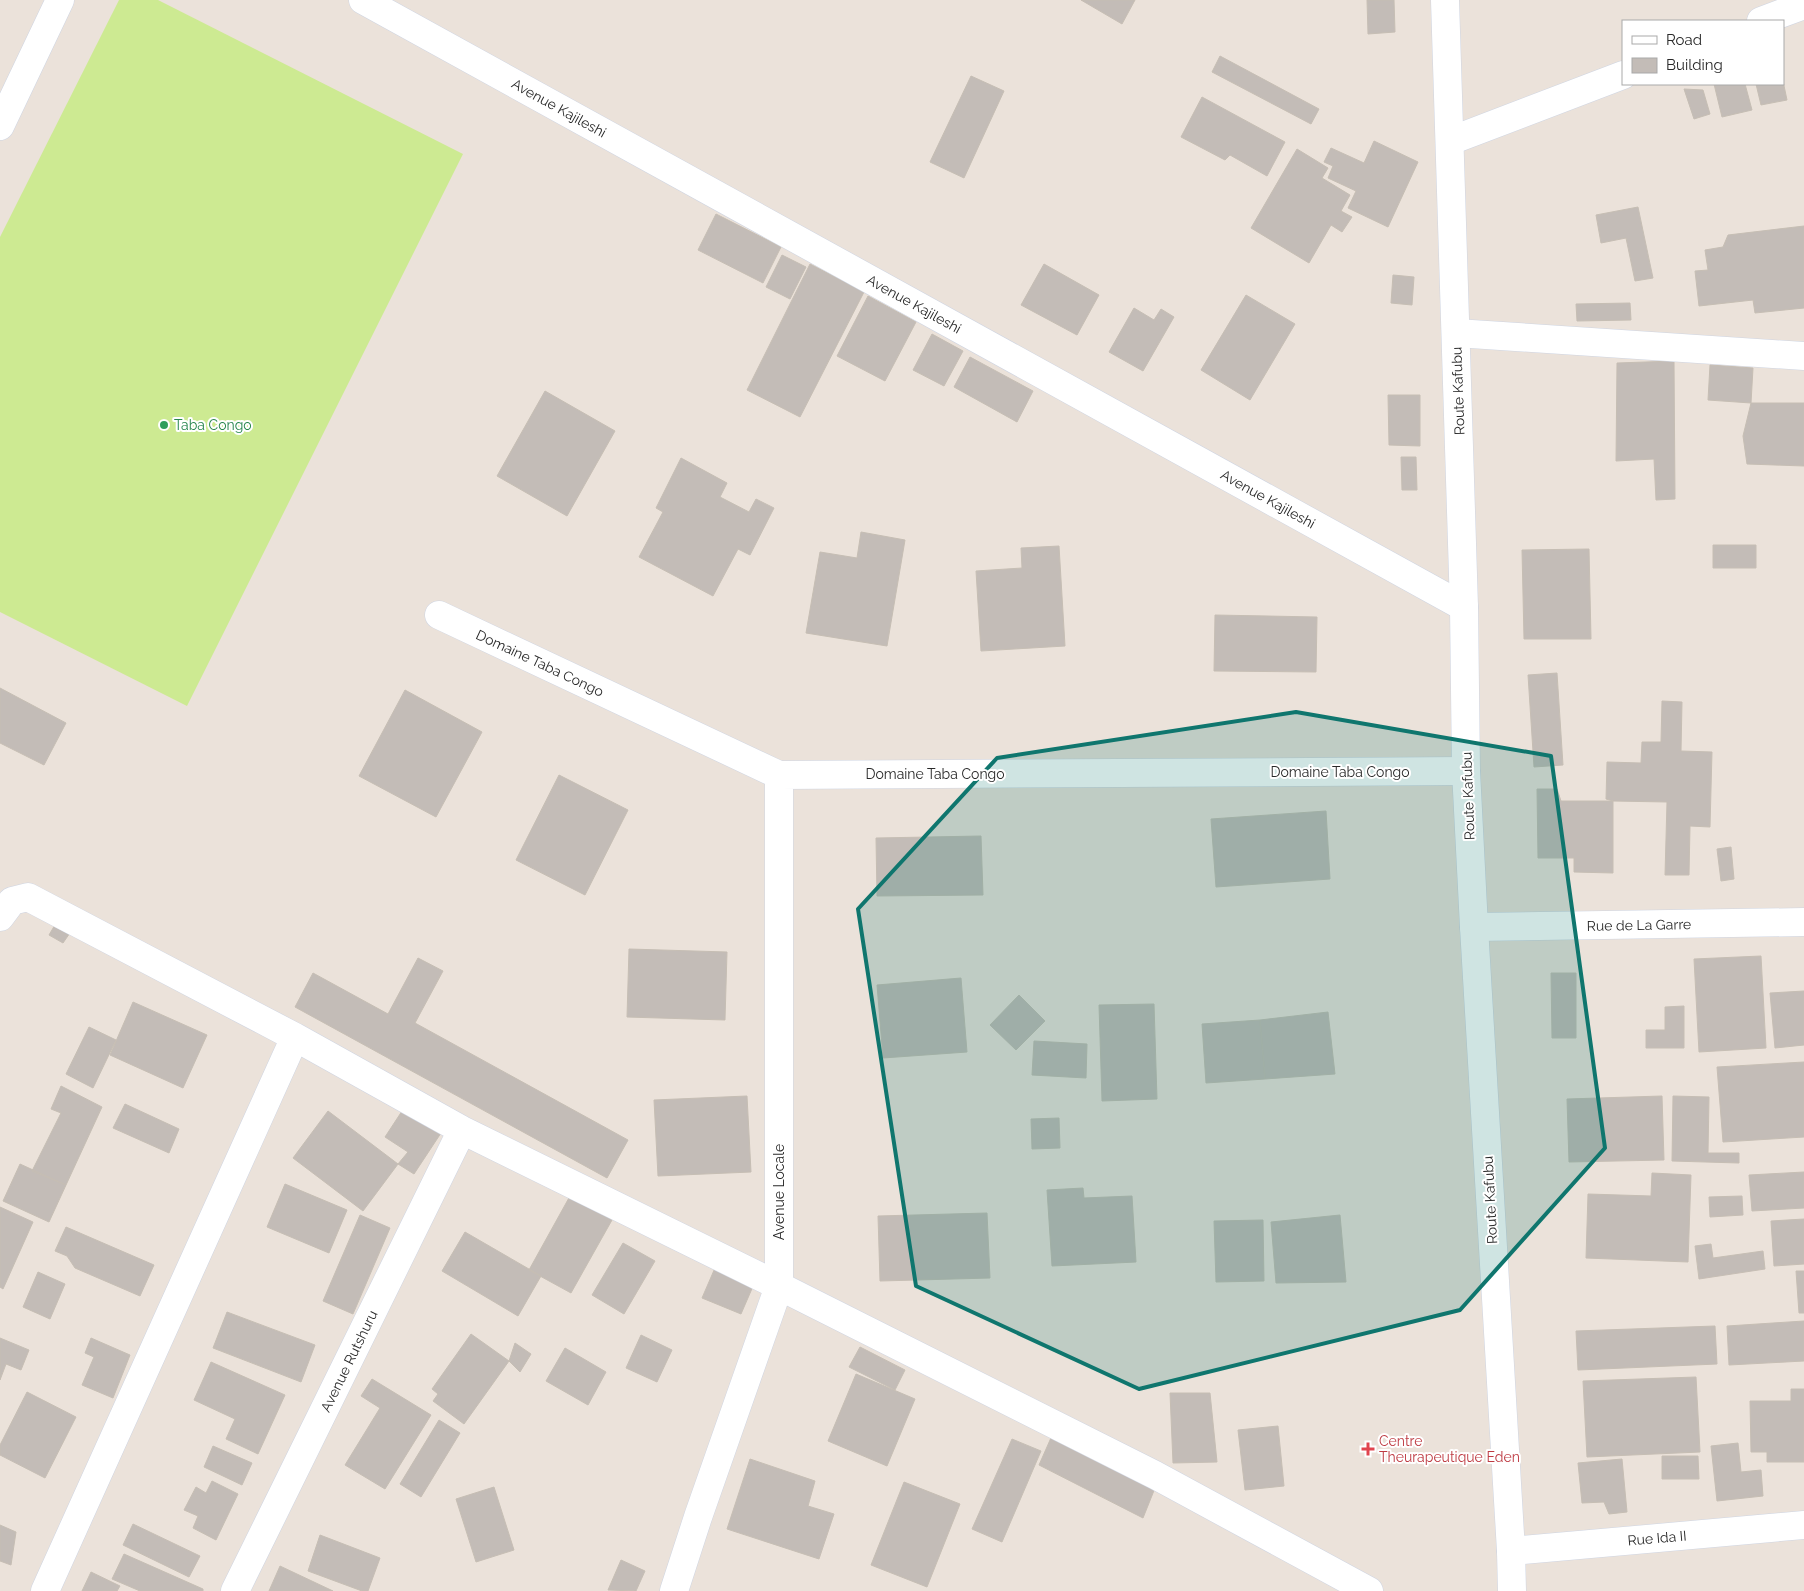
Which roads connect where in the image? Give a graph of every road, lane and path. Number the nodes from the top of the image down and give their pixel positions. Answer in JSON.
{"nodes":[{"id":1,"x":60,"y":0,"type":"edge"},
{"id":2,"x":363,"y":0,"type":"edge"},
{"id":3,"x":1445,"y":0,"type":"edge"},
{"id":4,"x":1804,"y":5,"type":"edge"},
{"id":5,"x":1764,"y":20,"type":"edge"},
{"id":6,"x":1622,"y":75,"type":"edge"},
{"id":7,"x":0,"y":126,"type":"edge"},
{"id":8,"x":1450,"y":142,"type":"junction"},
{"id":9,"x":1456,"y":333,"type":"junction"},
{"id":10,"x":1804,"y":356,"type":"edge"},
{"id":11,"x":1464,"y":607,"type":"junction"},
{"id":12,"x":439,"y":615,"type":"dead end"},
{"id":13,"x":1466,"y":772,"type":"junction"},
{"id":14,"x":779,"y":775,"type":"junction"},
{"id":15,"x":0,"y":917,"type":"edge"},
{"id":16,"x":1804,"y":922,"type":"edge"},
{"id":17,"x":1474,"y":927,"type":"junction"},
{"id":18,"x":294,"y":1037,"type":"junction"},
{"id":19,"x":462,"y":1130,"type":"junction"},
{"id":20,"x":780,"y":1286,"type":"junction"},
{"id":21,"x":1804,"y":1525,"type":"edge"},
{"id":22,"x":1511,"y":1551,"type":"junction"},
{"id":23,"x":45,"y":1591,"type":"edge"},
{"id":24,"x":235,"y":1591,"type":"edge"},
{"id":25,"x":674,"y":1591,"type":"edge"},
{"id":26,"x":1369,"y":1591,"type":"edge"},
{"id":27,"x":1512,"y":1591,"type":"edge"}],
"edges":[{"from":1,"to":7,"type":"street"},
{"from":2,"to":11,"type":"street","name":"Avenue Kajileshi"},
{"from":3,"to":8,"type":"street","name":"Route Kafubu"},
{"from":4,"to":5,"type":"street"},
{"from":6,"to":8,"type":"street"},
{"from":8,"to":9,"type":"street","name":"Route Kafubu"},
{"from":9,"to":10,"type":"street"},
{"from":9,"to":11,"type":"street","name":"Route Kafubu"},
{"from":11,"to":13,"type":"street","name":"Route Kafubu"},
{"from":12,"to":14,"type":"street","name":"Domaine Taba Congo"},
{"from":13,"to":14,"type":"street","name":"Domaine Taba Congo"},
{"from":13,"to":17,"type":"street","name":"Route Kafubu"},
{"from":14,"to":20,"type":"street","name":"Avenue Locale"},
{"from":15,"to":18,"type":"street"},
{"from":16,"to":17,"type":"street","name":"Rue de La Garre"},
{"from":17,"to":22,"type":"street","name":"Route Kafubu"},
{"from":18,"to":19,"type":"street"},
{"from":18,"to":23,"type":"street"},
{"from":19,"to":20,"type":"street"},
{"from":19,"to":24,"type":"street","name":"Avenue Rutshuru"},
{"from":20,"to":25,"type":"street","name":"Avenue Locale"},
{"from":20,"to":26,"type":"street"},
{"from":21,"to":22,"type":"street","name":"Rue Ida II"},
{"from":22,"to":27,"type":"street","name":"Route Kafubu"}]}
